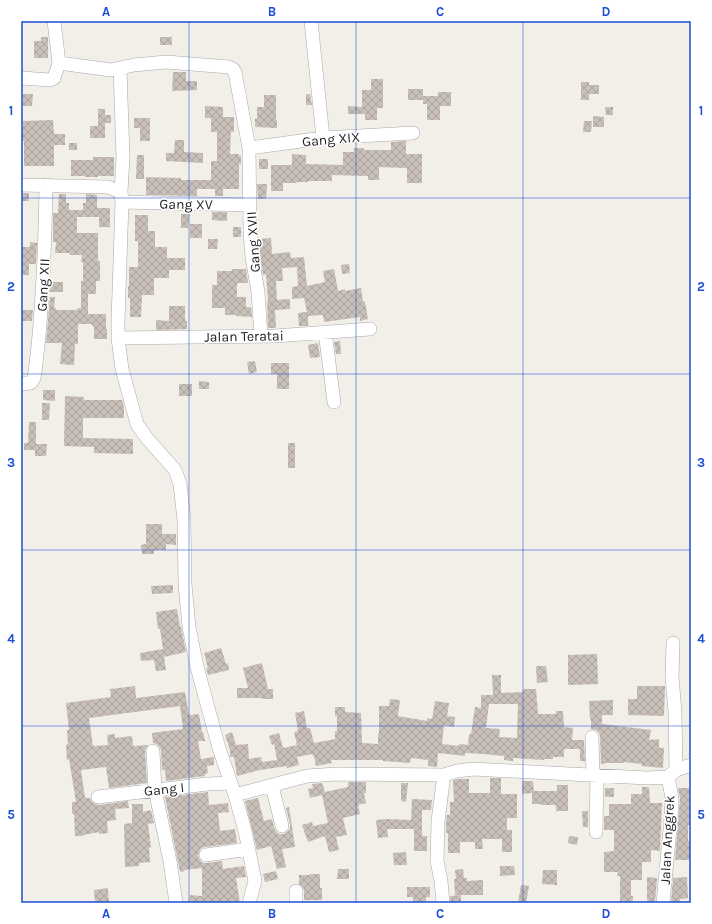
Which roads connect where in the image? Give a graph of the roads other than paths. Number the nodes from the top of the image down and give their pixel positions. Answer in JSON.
{"nodes":[{"id":1,"x":54,"y":21,"type":"edge"},
{"id":2,"x":311,"y":21,"type":"edge"},
{"id":3,"x":59,"y":63,"type":"junction"},
{"id":4,"x":120,"y":68,"type":"junction"},
{"id":5,"x":21,"y":78,"type":"edge"},
{"id":6,"x":413,"y":133,"type":"dead end"},
{"id":7,"x":323,"y":138,"type":"junction"},
{"id":8,"x":249,"y":148,"type":"junction"},
{"id":9,"x":21,"y":185,"type":"edge"},
{"id":10,"x":46,"y":185,"type":"junction"},
{"id":11,"x":122,"y":197,"type":"junction"},
{"id":12,"x":250,"y":206,"type":"junction"},
{"id":13,"x":370,"y":329,"type":"dead end"},
{"id":14,"x":325,"y":332,"type":"junction"},
{"id":15,"x":261,"y":336,"type":"junction"},
{"id":16,"x":118,"y":338,"type":"junction"},
{"id":17,"x":26,"y":383,"type":"edge"},
{"id":18,"x":334,"y":402,"type":"dead end"},
{"id":19,"x":673,"y":643,"type":"dead end"},
{"id":20,"x":592,"y":737,"type":"dead end"},
{"id":21,"x":153,"y":750,"type":"dead end"},
{"id":22,"x":691,"y":765,"type":"edge"},
{"id":23,"x":672,"y":774,"type":"junction"},
{"id":24,"x":444,"y":775,"type":"junction"},
{"id":25,"x":595,"y":775,"type":"junction"},
{"id":26,"x":272,"y":786,"type":"junction"},
{"id":27,"x":233,"y":789,"type":"junction"},
{"id":28,"x":154,"y":790,"type":"junction"},
{"id":29,"x":98,"y":797,"type":"dead end"},
{"id":30,"x":282,"y":826,"type":"dead end"},
{"id":31,"x":596,"y":832,"type":"dead end"},
{"id":32,"x":249,"y":849,"type":"junction"},
{"id":33,"x":206,"y":855,"type":"dead end"},
{"id":34,"x":176,"y":903,"type":"edge"},
{"id":35,"x":249,"y":903,"type":"edge"},
{"id":36,"x":443,"y":903,"type":"edge"},
{"id":37,"x":663,"y":903,"type":"edge"}],
"edges":[{"from":1,"to":3,"type":"street"},
{"from":2,"to":7,"type":"street"},
{"from":3,"to":4,"type":"street"},
{"from":3,"to":5,"type":"street"},
{"from":4,"to":8,"type":"street","name":"Gang XVII"},
{"from":4,"to":11,"type":"street"},
{"from":6,"to":7,"type":"street","name":"Gang XIX"},
{"from":7,"to":8,"type":"street","name":"Gang XIX"},
{"from":8,"to":12,"type":"street","name":"Gang XVII"},
{"from":9,"to":10,"type":"street","name":"Gang XV"},
{"from":10,"to":11,"type":"street","name":"Gang XV"},
{"from":10,"to":17,"type":"street","name":"Gang XII"},
{"from":11,"to":12,"type":"street","name":"Gang XV"},
{"from":11,"to":16,"type":"street"},
{"from":12,"to":15,"type":"street","name":"Gang XVII"},
{"from":13,"to":14,"type":"street","name":"Jalan Teratai"},
{"from":14,"to":15,"type":"street","name":"Jalan Teratai"},
{"from":14,"to":18,"type":"street"},
{"from":15,"to":16,"type":"street","name":"Jalan Teratai"},
{"from":16,"to":27,"type":"street"},
{"from":19,"to":23,"type":"street","name":"Jalan Anggrek"},
{"from":20,"to":25,"type":"street"},
{"from":21,"to":28,"type":"street"},
{"from":22,"to":23,"type":"street","name":"Gang I"},
{"from":23,"to":25,"type":"street","name":"Gang I"},
{"from":23,"to":37,"type":"street","name":"Jalan Anggrek"},
{"from":24,"to":25,"type":"street","name":"Gang I"},
{"from":24,"to":26,"type":"street","name":"Gang I"},
{"from":24,"to":36,"type":"street"},
{"from":25,"to":31,"type":"street"},
{"from":26,"to":27,"type":"street","name":"Gang I"},
{"from":26,"to":30,"type":"street"},
{"from":27,"to":28,"type":"street","name":"Gang I"},
{"from":27,"to":32,"type":"street"},
{"from":28,"to":29,"type":"street","name":"Gang I"},
{"from":28,"to":34,"type":"street"},
{"from":32,"to":33,"type":"street"},
{"from":32,"to":35,"type":"street"}]}
